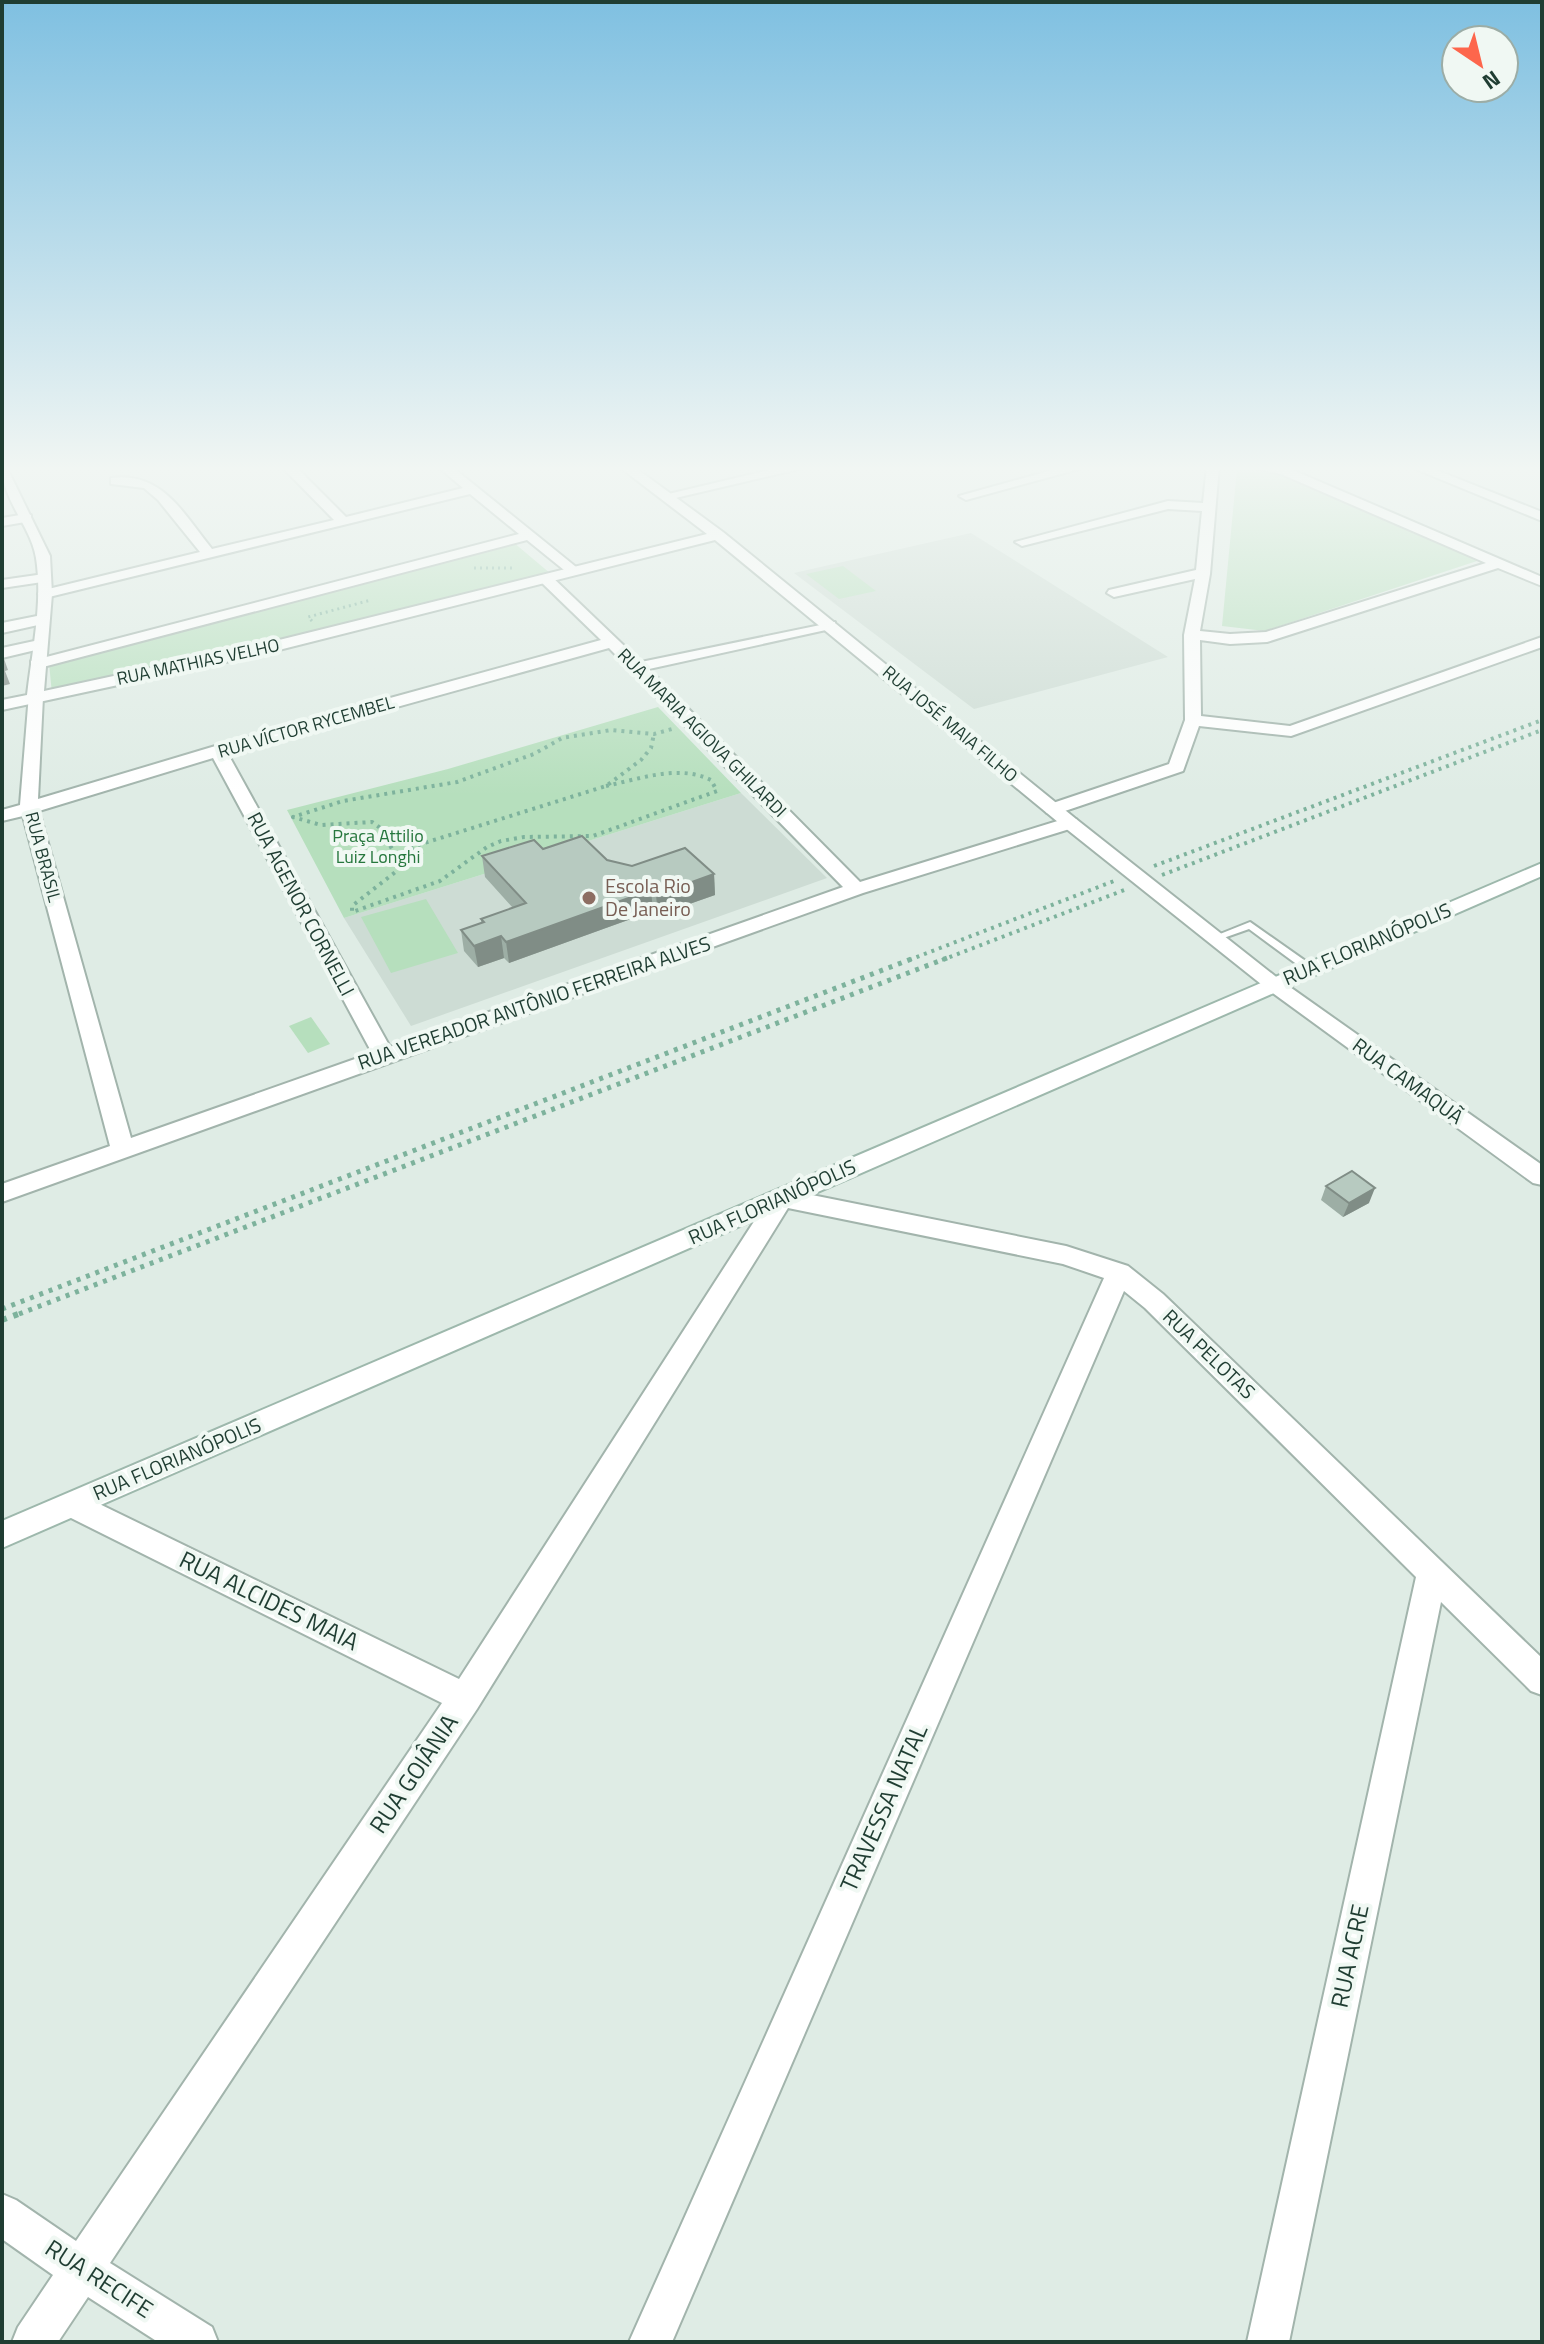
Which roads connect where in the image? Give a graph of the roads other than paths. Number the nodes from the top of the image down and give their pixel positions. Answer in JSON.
{"nodes":[{"id":1,"x":44,"y":575,"type":"edge"},
{"id":2,"x":99,"y":575,"type":"edge"},
{"id":3,"x":376,"y":575,"type":"edge"},
{"id":4,"x":559,"y":575,"type":"edge"},
{"id":5,"x":768,"y":575,"type":"edge"},
{"id":6,"x":1182,"y":575,"type":"edge"},
{"id":7,"x":1203,"y":575,"type":"edge"},
{"id":8,"x":1462,"y":575,"type":"edge"},
{"id":9,"x":546,"y":579,"type":"junction"},
{"id":10,"x":2,"y":584,"type":"edge"},
{"id":11,"x":45,"y":586,"type":"junction"},
{"id":12,"x":1114,"y":593,"type":"dead end"},
{"id":13,"x":42,"y":620,"type":"junction"},
{"id":14,"x":830,"y":625,"type":"junction"},
{"id":15,"x":2,"y":628,"type":"edge"},
{"id":16,"x":1192,"y":635,"type":"junction"},
{"id":17,"x":612,"y":642,"type":"junction"},
{"id":18,"x":1542,"y":642,"type":"edge"},
{"id":19,"x":39,"y":645,"type":"junction"},
{"id":20,"x":2,"y":653,"type":"edge"},
{"id":21,"x":37,"y":664,"type":"junction"},
{"id":22,"x":638,"y":667,"type":"junction"},
{"id":23,"x":35,"y":697,"type":"junction"},
{"id":24,"x":2,"y":705,"type":"edge"},
{"id":25,"x":1193,"y":720,"type":"junction"},
{"id":26,"x":218,"y":751,"type":"junction"},
{"id":27,"x":29,"y":806,"type":"junction"},
{"id":28,"x":2,"y":816,"type":"edge"},
{"id":29,"x":1061,"y":816,"type":"junction"},
{"id":30,"x":1539,"y":873,"type":"edge"},
{"id":31,"x":856,"y":889,"type":"junction"},
{"id":32,"x":1215,"y":938,"type":"junction"},
{"id":33,"x":1310,"y":969,"type":"junction"},
{"id":34,"x":1273,"y":984,"type":"junction"},
{"id":35,"x":384,"y":1056,"type":"junction"},
{"id":36,"x":123,"y":1150,"type":"junction"},
{"id":37,"x":1542,"y":1177,"type":"edge"},
{"id":38,"x":2,"y":1193,"type":"edge"},
{"id":39,"x":782,"y":1198,"type":"junction"},
{"id":40,"x":1119,"y":1273,"type":"junction"},
{"id":41,"x":73,"y":1505,"type":"junction"},
{"id":42,"x":2,"y":1535,"type":"edge"},
{"id":43,"x":1432,"y":1571,"type":"junction"},
{"id":44,"x":1542,"y":1680,"type":"edge"},
{"id":45,"x":465,"y":1698,"type":"junction"},
{"id":46,"x":2,"y":2214,"type":"edge"},
{"id":47,"x":80,"y":2268,"type":"junction"},
{"id":48,"x":33,"y":2342,"type":"edge"},
{"id":49,"x":197,"y":2342,"type":"edge"},
{"id":50,"x":650,"y":2342,"type":"edge"},
{"id":51,"x":1268,"y":2342,"type":"edge"}],
"edges":[{"from":1,"to":11,"type":"street","name":"RUA BRASIL"},
{"from":2,"to":11,"type":"street"},
{"from":3,"to":21,"type":"street"},
{"from":4,"to":9,"type":"street","name":"RUA MATHIAS VELHO"},
{"from":5,"to":14,"type":"street","name":"RUA JOSÉ MAIA FILHO"},
{"from":6,"to":12,"type":"street"},
{"from":7,"to":16,"type":"street"},
{"from":8,"to":16,"type":"street"},
{"from":9,"to":17,"type":"street","name":"RUA MARIA AGIOVA GHILARDI"},
{"from":9,"to":23,"type":"street","name":"RUA MATHIAS VELHO"},
{"from":10,"to":11,"type":"street"},
{"from":11,"to":13,"type":"street","name":"RUA BRASIL"},
{"from":13,"to":15,"type":"street"},
{"from":13,"to":19,"type":"street","name":"RUA BRASIL"},
{"from":14,"to":22,"type":"street"},
{"from":14,"to":29,"type":"street","name":"RUA JOSÉ MAIA FILHO"},
{"from":16,"to":25,"type":"street"},
{"from":17,"to":22,"type":"street","name":"RUA MARIA AGIOVA GHILARDI"},
{"from":17,"to":26,"type":"street","name":"RUA VÍCTOR RYCEMBEL"},
{"from":18,"to":25,"type":"street"},
{"from":19,"to":20,"type":"street"},
{"from":19,"to":21,"type":"street","name":"RUA BRASIL"},
{"from":21,"to":23,"type":"street","name":"RUA BRASIL"},
{"from":22,"to":31,"type":"street","name":"RUA MARIA AGIOVA GHILARDI"},
{"from":23,"to":24,"type":"street","name":"RUA MATHIAS VELHO"},
{"from":23,"to":27,"type":"street","name":"RUA BRASIL"},
{"from":25,"to":29,"type":"street","name":"RUA VEREADOR ANTÔNIO FERREIRA ALVES"},
{"from":26,"to":27,"type":"street","name":"RUA VÍCTOR RYCEMBEL"},
{"from":26,"to":35,"type":"street","name":"RUA AGENOR CORNELLI"},
{"from":27,"to":28,"type":"street","name":"RUA VÍCTOR RYCEMBEL"},
{"from":27,"to":36,"type":"street","name":"RUA BRASIL"},
{"from":29,"to":31,"type":"street","name":"RUA VEREADOR ANTÔNIO FERREIRA ALVES"},
{"from":29,"to":32,"type":"street","name":"RUA JOSÉ MAIA FILHO"},
{"from":30,"to":33,"type":"street","name":"RUA FLORIANÓPOLIS"},
{"from":31,"to":35,"type":"street","name":"RUA VEREADOR ANTÔNIO FERREIRA ALVES"},
{"from":32,"to":33,"type":"lane"},
{"from":32,"to":34,"type":"street","name":"RUA JOSÉ MAIA FILHO"},
{"from":33,"to":34,"type":"street","name":"RUA FLORIANÓPOLIS"},
{"from":34,"to":37,"type":"street","name":"RUA CAMAQUÃ"},
{"from":34,"to":39,"type":"street","name":"RUA FLORIANÓPOLIS"},
{"from":35,"to":36,"type":"street","name":"RUA VEREADOR ANTÔNIO FERREIRA ALVES"},
{"from":36,"to":38,"type":"street","name":"RUA VEREADOR ANTÔNIO FERREIRA ALVES"},
{"from":39,"to":40,"type":"street","name":"RUA PELOTAS"},
{"from":39,"to":41,"type":"street","name":"RUA FLORIANÓPOLIS"},
{"from":39,"to":45,"type":"street","name":"RUA GOIÂNIA"},
{"from":40,"to":43,"type":"street","name":"RUA PELOTAS"},
{"from":40,"to":50,"type":"street","name":"TRAVESSA NATAL"},
{"from":41,"to":42,"type":"street","name":"RUA FLORIANÓPOLIS"},
{"from":41,"to":45,"type":"street","name":"RUA ALCIDES MAIA"},
{"from":43,"to":44,"type":"street","name":"RUA PELOTAS"},
{"from":43,"to":51,"type":"street","name":"RUA ACRE"},
{"from":45,"to":47,"type":"street","name":"RUA GOIÂNIA"},
{"from":46,"to":47,"type":"street","name":"RUA RECIFE"},
{"from":47,"to":48,"type":"street","name":"RUA GOIÂNIA"},
{"from":47,"to":49,"type":"street","name":"RUA RECIFE"}]}
